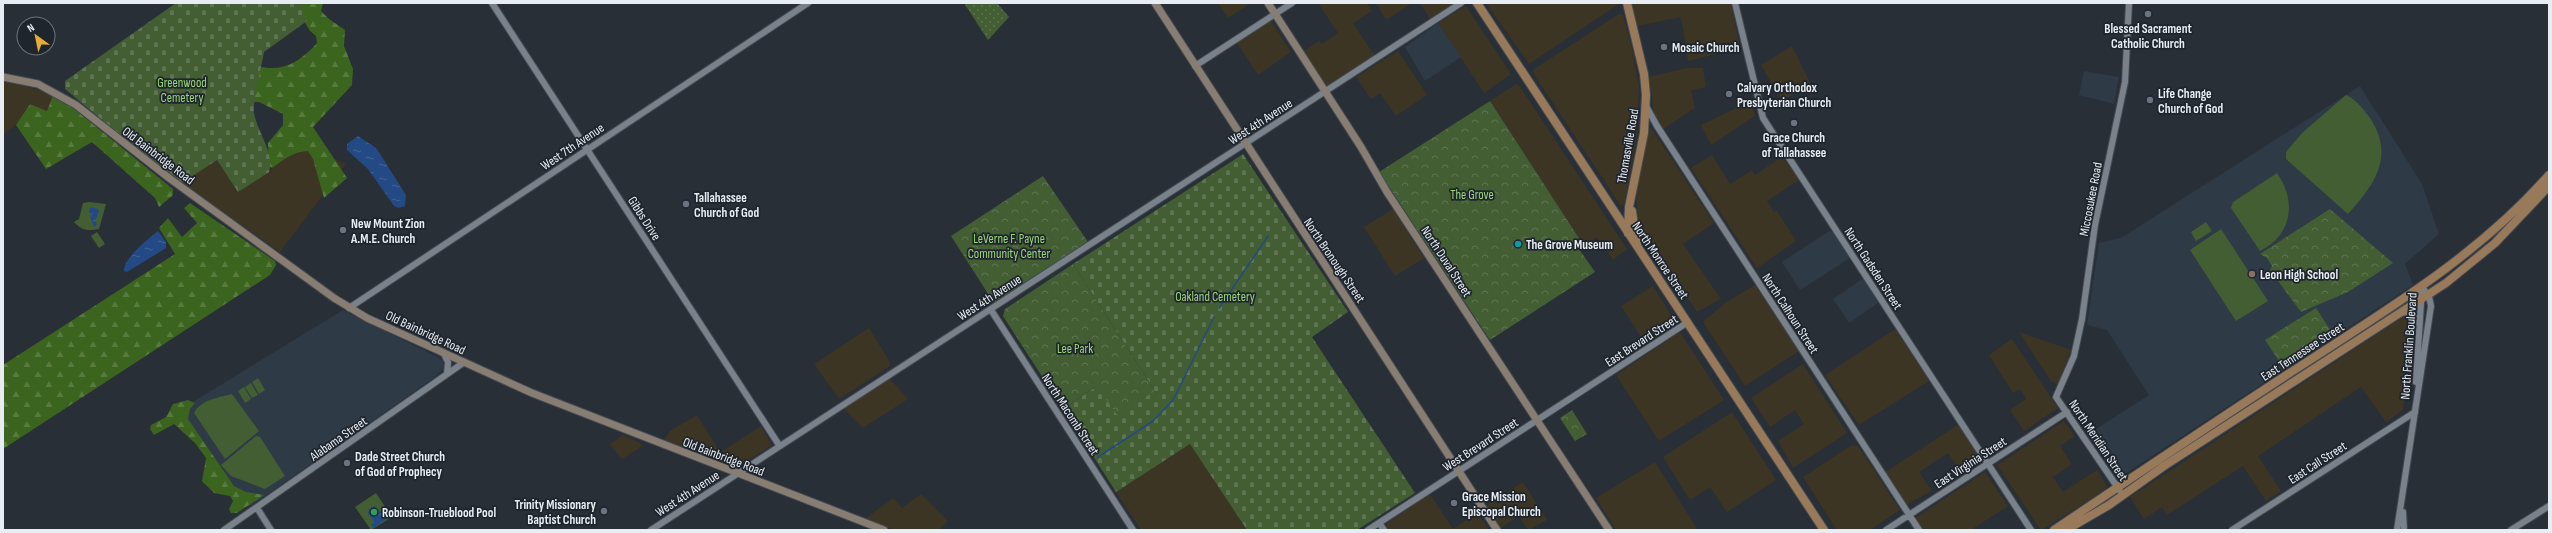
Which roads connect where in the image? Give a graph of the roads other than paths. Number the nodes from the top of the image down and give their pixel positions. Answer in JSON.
{"nodes":[{"id":1,"x":492,"y":3,"type":"edge"},
{"id":2,"x":808,"y":3,"type":"edge"},
{"id":3,"x":1155,"y":3,"type":"edge"},
{"id":4,"x":1268,"y":3,"type":"edge"},
{"id":5,"x":1292,"y":3,"type":"edge"},
{"id":6,"x":1461,"y":3,"type":"edge"},
{"id":7,"x":1477,"y":3,"type":"edge"},
{"id":8,"x":1627,"y":3,"type":"edge"},
{"id":9,"x":1735,"y":3,"type":"edge"},
{"id":10,"x":2129,"y":3,"type":"edge"},
{"id":11,"x":1274,"y":14,"type":"junction"},
{"id":12,"x":1195,"y":66,"type":"junction"},
{"id":13,"x":3,"y":76,"type":"edge"},
{"id":14,"x":1324,"y":92,"type":"junction"},
{"id":15,"x":1646,"y":106,"type":"junction"},
{"id":16,"x":1657,"y":126,"type":"junction"},
{"id":17,"x":1644,"y":128,"type":"junction"},
{"id":18,"x":1245,"y":144,"type":"junction"},
{"id":19,"x":587,"y":149,"type":"junction"},
{"id":20,"x":2549,"y":175,"type":"edge"},
{"id":21,"x":2549,"y":186,"type":"edge"},
{"id":22,"x":1629,"y":203,"type":"junction"},
{"id":23,"x":1613,"y":210,"type":"junction"},
{"id":24,"x":1628,"y":233,"type":"junction"},
{"id":25,"x":1638,"y":248,"type":"junction"},
{"id":26,"x":2422,"y":287,"type":"junction"},
{"id":27,"x":2428,"y":294,"type":"junction"},
{"id":28,"x":2421,"y":299,"type":"junction"},
{"id":29,"x":349,"y":308,"type":"junction"},
{"id":30,"x":991,"y":310,"type":"junction"},
{"id":31,"x":2400,"y":313,"type":"junction"},
{"id":32,"x":1688,"y":322,"type":"junction"},
{"id":33,"x":2419,"y":323,"type":"junction"},
{"id":34,"x":444,"y":354,"type":"junction"},
{"id":35,"x":463,"y":363,"type":"junction"},
{"id":36,"x":446,"y":374,"type":"junction"},
{"id":37,"x":1605,"y":376,"type":"joint"},
{"id":38,"x":2277,"y":382,"type":"junction"},
{"id":39,"x":2282,"y":390,"type":"junction"},
{"id":40,"x":2056,"y":397,"type":"joint"},
{"id":41,"x":2067,"y":412,"type":"junction"},
{"id":42,"x":2415,"y":412,"type":"junction"},
{"id":43,"x":1537,"y":420,"type":"junction"},
{"id":44,"x":2186,"y":441,"type":"junction"},
{"id":45,"x":780,"y":445,"type":"junction"},
{"id":46,"x":2191,"y":449,"type":"junction"},
{"id":47,"x":1988,"y":464,"type":"junction"},
{"id":48,"x":1458,"y":471,"type":"junction"},
{"id":49,"x":736,"y":474,"type":"junction"},
{"id":50,"x":2118,"y":487,"type":"junction"},
{"id":51,"x":2123,"y":496,"type":"junction"},
{"id":52,"x":2402,"y":502,"type":"junction"},
{"id":53,"x":2549,"y":506,"type":"edge"},
{"id":54,"x":257,"y":508,"type":"junction"},
{"id":55,"x":1909,"y":515,"type":"junction"},
{"id":56,"x":1379,"y":523,"type":"junction"},
{"id":57,"x":224,"y":530,"type":"edge"},
{"id":58,"x":271,"y":530,"type":"edge"},
{"id":59,"x":651,"y":530,"type":"edge"},
{"id":60,"x":884,"y":530,"type":"edge"},
{"id":61,"x":1133,"y":530,"type":"edge"},
{"id":62,"x":1368,"y":530,"type":"edge"},
{"id":63,"x":1384,"y":530,"type":"edge"},
{"id":64,"x":1497,"y":530,"type":"edge"},
{"id":65,"x":1609,"y":530,"type":"edge"},
{"id":66,"x":1824,"y":530,"type":"edge"},
{"id":67,"x":1886,"y":530,"type":"edge"},
{"id":68,"x":1919,"y":530,"type":"edge"},
{"id":69,"x":2031,"y":530,"type":"edge"},
{"id":70,"x":2054,"y":530,"type":"edge"},
{"id":71,"x":2066,"y":530,"type":"edge"},
{"id":72,"x":2232,"y":530,"type":"edge"},
{"id":73,"x":2397,"y":530,"type":"edge"},
{"id":74,"x":2404,"y":530,"type":"edge"},
{"id":75,"x":2511,"y":530,"type":"edge"}],
"edges":[{"from":1,"to":19,"type":"street","name":"Gibbs Drive"},
{"from":2,"to":19,"type":"street","name":"West 7th Avenue"},
{"from":3,"to":12,"type":"main road","name":"North Bronough Street"},
{"from":4,"to":11,"type":"main road","name":"North Duval Street"},
{"from":5,"to":11,"type":"street"},
{"from":6,"to":14,"type":"street","name":"West 4th Avenue"},
{"from":7,"to":23,"type":"main road","name":"North Monroe Street"},
{"from":8,"to":15,"type":"main road","name":"Thomasville Road"},
{"from":9,"to":47,"type":"street","name":"North Gadsden Street"},
{"from":10,"to":40,"type":"street","name":"Miccosukee Road"},
{"from":11,"to":12,"type":"street"},
{"from":11,"to":14,"type":"main road","name":"North Duval Street"},
{"from":12,"to":18,"type":"main road","name":"North Bronough Street"},
{"from":13,"to":29,"type":"main road","name":"Old Bainbridge Road"},
{"from":14,"to":18,"type":"street","name":"West 4th Avenue"},
{"from":14,"to":43,"type":"main road","name":"North Duval Street"},
{"from":15,"to":16,"type":"street","name":"North Calhoun Street"},
{"from":15,"to":17,"type":"main road","name":"Thomasville Road"},
{"from":16,"to":17,"type":"street"},
{"from":16,"to":55,"type":"street","name":"North Calhoun Street"},
{"from":17,"to":22,"type":"main road","name":"Thomasville Road"},
{"from":18,"to":30,"type":"street","name":"West 4th Avenue"},
{"from":18,"to":48,"type":"main road","name":"North Bronough Street"},
{"from":19,"to":29,"type":"street","name":"West 7th Avenue"},
{"from":19,"to":45,"type":"street","name":"Gibbs Drive"},
{"from":20,"to":26,"type":"main road","name":"East Tennessee Street"},
{"from":21,"to":27,"type":"main road","name":"East Tennessee Street"},
{"from":22,"to":23,"type":"main road"},
{"from":22,"to":24,"type":"main road","name":"Thomasville Road"},
{"from":22,"to":25,"type":"main road","name":"Thomasville Road"},
{"from":23,"to":24,"type":"main road","name":"North Monroe Street"},
{"from":24,"to":25,"type":"main road","name":"North Monroe Street"},
{"from":25,"to":32,"type":"main road","name":"North Monroe Street"},
{"from":26,"to":27,"type":"street","name":"North Franklin Boulevard"},
{"from":26,"to":28,"type":"street","name":"North Franklin Boulevard"},
{"from":26,"to":38,"type":"main road","name":"East Tennessee Street"},
{"from":27,"to":28,"type":"main road","name":"East Tennessee Street"},
{"from":27,"to":42,"type":"street","name":"North Franklin Boulevard"},
{"from":28,"to":31,"type":"main road","name":"East Tennessee Street"},
{"from":28,"to":33,"type":"street","name":"North Franklin Boulevard"},
{"from":29,"to":34,"type":"main road","name":"Old Bainbridge Road"},
{"from":30,"to":45,"type":"street","name":"West 4th Avenue"},
{"from":30,"to":61,"type":"street","name":"North Macomb Street"},
{"from":31,"to":33,"type":"street"},
{"from":31,"to":39,"type":"main road","name":"East Tennessee Street"},
{"from":32,"to":37,"type":"street","name":"East Brevard Street"},
{"from":32,"to":66,"type":"main road","name":"North Monroe Street"},
{"from":33,"to":42,"type":"street","name":"North Franklin Boulevard"},
{"from":34,"to":35,"type":"main road","name":"Old Bainbridge Road"},
{"from":34,"to":36,"type":"street"},
{"from":35,"to":36,"type":"street","name":"Alabama Street"},
{"from":35,"to":49,"type":"main road","name":"Old Bainbridge Road"},
{"from":36,"to":54,"type":"street","name":"Alabama Street"},
{"from":37,"to":43,"type":"street","name":"West Brevard Street"},
{"from":38,"to":39,"type":"main road"},
{"from":38,"to":44,"type":"main road","name":"East Tennessee Street"},
{"from":39,"to":46,"type":"main road","name":"East Tennessee Street"},
{"from":40,"to":41,"type":"street","name":"North Meridian Street"},
{"from":41,"to":47,"type":"street","name":"East Virginia Street"},
{"from":41,"to":50,"type":"street","name":"North Meridian Street"},
{"from":42,"to":52,"type":"street","name":"North Franklin Boulevard"},
{"from":42,"to":72,"type":"street","name":"East Call Street"},
{"from":43,"to":48,"type":"street","name":"West Brevard Street"},
{"from":43,"to":65,"type":"main road","name":"North Duval Street"},
{"from":44,"to":46,"type":"main road"},
{"from":44,"to":50,"type":"main road","name":"East Tennessee Street"},
{"from":45,"to":49,"type":"street","name":"West 4th Avenue"},
{"from":46,"to":51,"type":"main road","name":"East Tennessee Street"},
{"from":47,"to":55,"type":"street","name":"East Virginia Street"},
{"from":47,"to":69,"type":"street","name":"North Gadsden Street"},
{"from":48,"to":56,"type":"street","name":"West Brevard Street"},
{"from":48,"to":64,"type":"main road","name":"North Bronough Street"},
{"from":49,"to":59,"type":"street","name":"West 4th Avenue"},
{"from":49,"to":60,"type":"main road","name":"Old Bainbridge Road"},
{"from":50,"to":51,"type":"street","name":"North Meridian Street"},
{"from":50,"to":70,"type":"main road","name":"East Tennessee Street"},
{"from":51,"to":71,"type":"main road","name":"East Tennessee Street"},
{"from":52,"to":73,"type":"street","name":"North Franklin Boulevard"},
{"from":52,"to":74,"type":"street","name":"North Franklin Boulevard"},
{"from":53,"to":75,"type":"street"},
{"from":54,"to":57,"type":"street","name":"Alabama Street"},
{"from":54,"to":58,"type":"street"},
{"from":55,"to":67,"type":"street","name":"East Virginia Street"},
{"from":55,"to":68,"type":"street","name":"North Calhoun Street"},
{"from":56,"to":62,"type":"street","name":"West Brevard Street"},
{"from":56,"to":63,"type":"street"}]}
